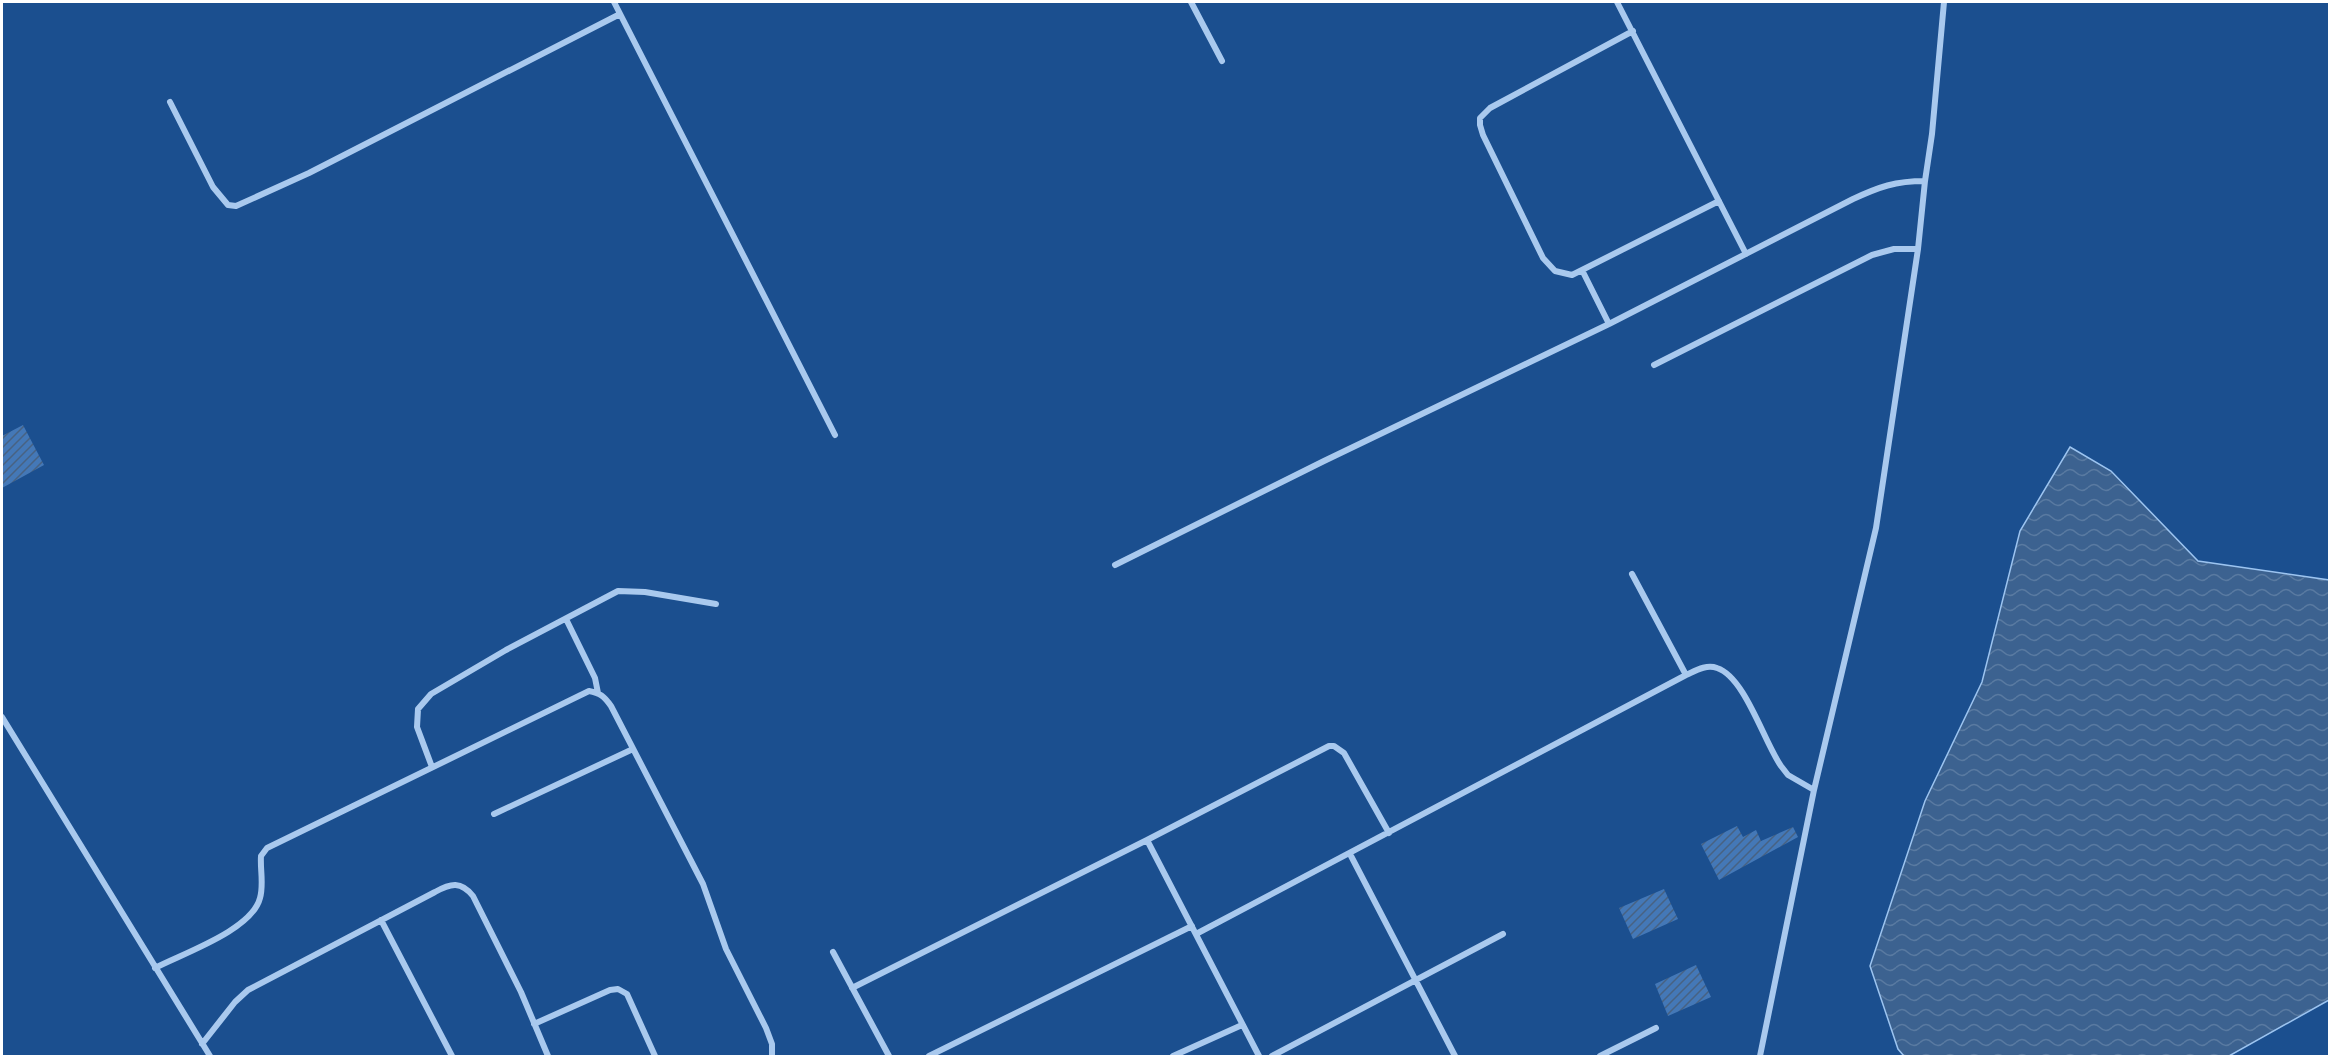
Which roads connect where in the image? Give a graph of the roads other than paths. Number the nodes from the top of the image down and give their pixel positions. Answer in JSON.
{"nodes":[{"id":1,"x":614,"y":2,"type":"edge"},
{"id":2,"x":1191,"y":2,"type":"edge"},
{"id":3,"x":1617,"y":2,"type":"edge"},
{"id":4,"x":1944,"y":2,"type":"edge"},
{"id":5,"x":620,"y":14,"type":"junction"},
{"id":6,"x":1633,"y":31,"type":"junction"},
{"id":7,"x":1222,"y":61,"type":"dead end"},
{"id":8,"x":170,"y":102,"type":"dead end"},
{"id":9,"x":1925,"y":181,"type":"junction"},
{"id":10,"x":1719,"y":201,"type":"junction"},
{"id":11,"x":1918,"y":249,"type":"junction"},
{"id":12,"x":1746,"y":254,"type":"junction"},
{"id":13,"x":1583,"y":272,"type":"junction"},
{"id":14,"x":1609,"y":324,"type":"junction"},
{"id":15,"x":1654,"y":365,"type":"dead end"},
{"id":16,"x":835,"y":435,"type":"dead end"},
{"id":17,"x":1115,"y":565,"type":"dead end"},
{"id":18,"x":1632,"y":574,"type":"dead end"},
{"id":19,"x":716,"y":604,"type":"dead end"},
{"id":20,"x":566,"y":619,"type":"junction"},
{"id":21,"x":1686,"y":675,"type":"junction"},
{"id":22,"x":598,"y":693,"type":"junction"},
{"id":23,"x":2,"y":717,"type":"edge"},
{"id":24,"x":633,"y":749,"type":"junction"},
{"id":25,"x":432,"y":767,"type":"junction"},
{"id":26,"x":1814,"y":790,"type":"junction"},
{"id":27,"x":494,"y":814,"type":"dead end"},
{"id":28,"x":1389,"y":833,"type":"junction"},
{"id":29,"x":1147,"y":840,"type":"junction"},
{"id":30,"x":1350,"y":854,"type":"junction"},
{"id":31,"x":381,"y":920,"type":"junction"},
{"id":32,"x":1192,"y":926,"type":"junction"},
{"id":33,"x":1196,"y":934,"type":"junction"},
{"id":34,"x":1503,"y":934,"type":"dead end"},
{"id":35,"x":833,"y":952,"type":"dead end"},
{"id":36,"x":155,"y":968,"type":"junction"},
{"id":37,"x":1416,"y":980,"type":"junction"},
{"id":38,"x":852,"y":987,"type":"junction"},
{"id":39,"x":534,"y":1024,"type":"junction"},
{"id":40,"x":1242,"y":1025,"type":"junction"},
{"id":41,"x":1656,"y":1028,"type":"dead end"},
{"id":42,"x":202,"y":1044,"type":"junction"},
{"id":43,"x":210,"y":1056,"type":"edge"},
{"id":44,"x":452,"y":1056,"type":"edge"},
{"id":45,"x":548,"y":1056,"type":"edge"},
{"id":46,"x":656,"y":1056,"type":"edge"},
{"id":47,"x":772,"y":1056,"type":"edge"},
{"id":48,"x":889,"y":1056,"type":"edge"},
{"id":49,"x":929,"y":1056,"type":"edge"},
{"id":50,"x":1173,"y":1056,"type":"edge"},
{"id":51,"x":1259,"y":1056,"type":"edge"},
{"id":52,"x":1272,"y":1056,"type":"edge"},
{"id":53,"x":1455,"y":1056,"type":"edge"},
{"id":54,"x":1600,"y":1056,"type":"edge"},
{"id":55,"x":1760,"y":1056,"type":"edge"}],
"edges":[{"from":1,"to":5,"type":"street"},
{"from":2,"to":7,"type":"street"},
{"from":3,"to":6,"type":"street"},
{"from":4,"to":9,"type":"street"},
{"from":5,"to":8,"type":"street"},
{"from":5,"to":16,"type":"street"},
{"from":6,"to":10,"type":"street"},
{"from":6,"to":13,"type":"street"},
{"from":9,"to":11,"type":"street"},
{"from":9,"to":12,"type":"street"},
{"from":10,"to":12,"type":"street"},
{"from":10,"to":13,"type":"street"},
{"from":11,"to":15,"type":"street"},
{"from":11,"to":26,"type":"street"},
{"from":12,"to":14,"type":"street"},
{"from":13,"to":14,"type":"street"},
{"from":14,"to":17,"type":"street"},
{"from":18,"to":21,"type":"street"},
{"from":19,"to":20,"type":"street"},
{"from":20,"to":22,"type":"street"},
{"from":20,"to":25,"type":"street"},
{"from":21,"to":26,"type":"street"},
{"from":21,"to":28,"type":"street"},
{"from":22,"to":24,"type":"street"},
{"from":22,"to":25,"type":"street"},
{"from":23,"to":36,"type":"street"},
{"from":24,"to":27,"type":"street"},
{"from":24,"to":47,"type":"street"},
{"from":25,"to":36,"type":"street"},
{"from":26,"to":55,"type":"street"},
{"from":28,"to":29,"type":"street"},
{"from":28,"to":30,"type":"street"},
{"from":29,"to":32,"type":"street"},
{"from":29,"to":38,"type":"street"},
{"from":30,"to":33,"type":"street"},
{"from":30,"to":37,"type":"street"},
{"from":31,"to":39,"type":"street"},
{"from":31,"to":42,"type":"street"},
{"from":31,"to":44,"type":"street"},
{"from":32,"to":33,"type":"street"},
{"from":32,"to":49,"type":"street"},
{"from":33,"to":40,"type":"street"},
{"from":34,"to":37,"type":"street"},
{"from":35,"to":38,"type":"street"},
{"from":36,"to":42,"type":"street"},
{"from":37,"to":52,"type":"street"},
{"from":37,"to":53,"type":"street"},
{"from":38,"to":48,"type":"street"},
{"from":39,"to":45,"type":"street"},
{"from":39,"to":46,"type":"street"},
{"from":40,"to":50,"type":"street"},
{"from":40,"to":51,"type":"street"},
{"from":41,"to":54,"type":"street"},
{"from":42,"to":43,"type":"street"}]}
